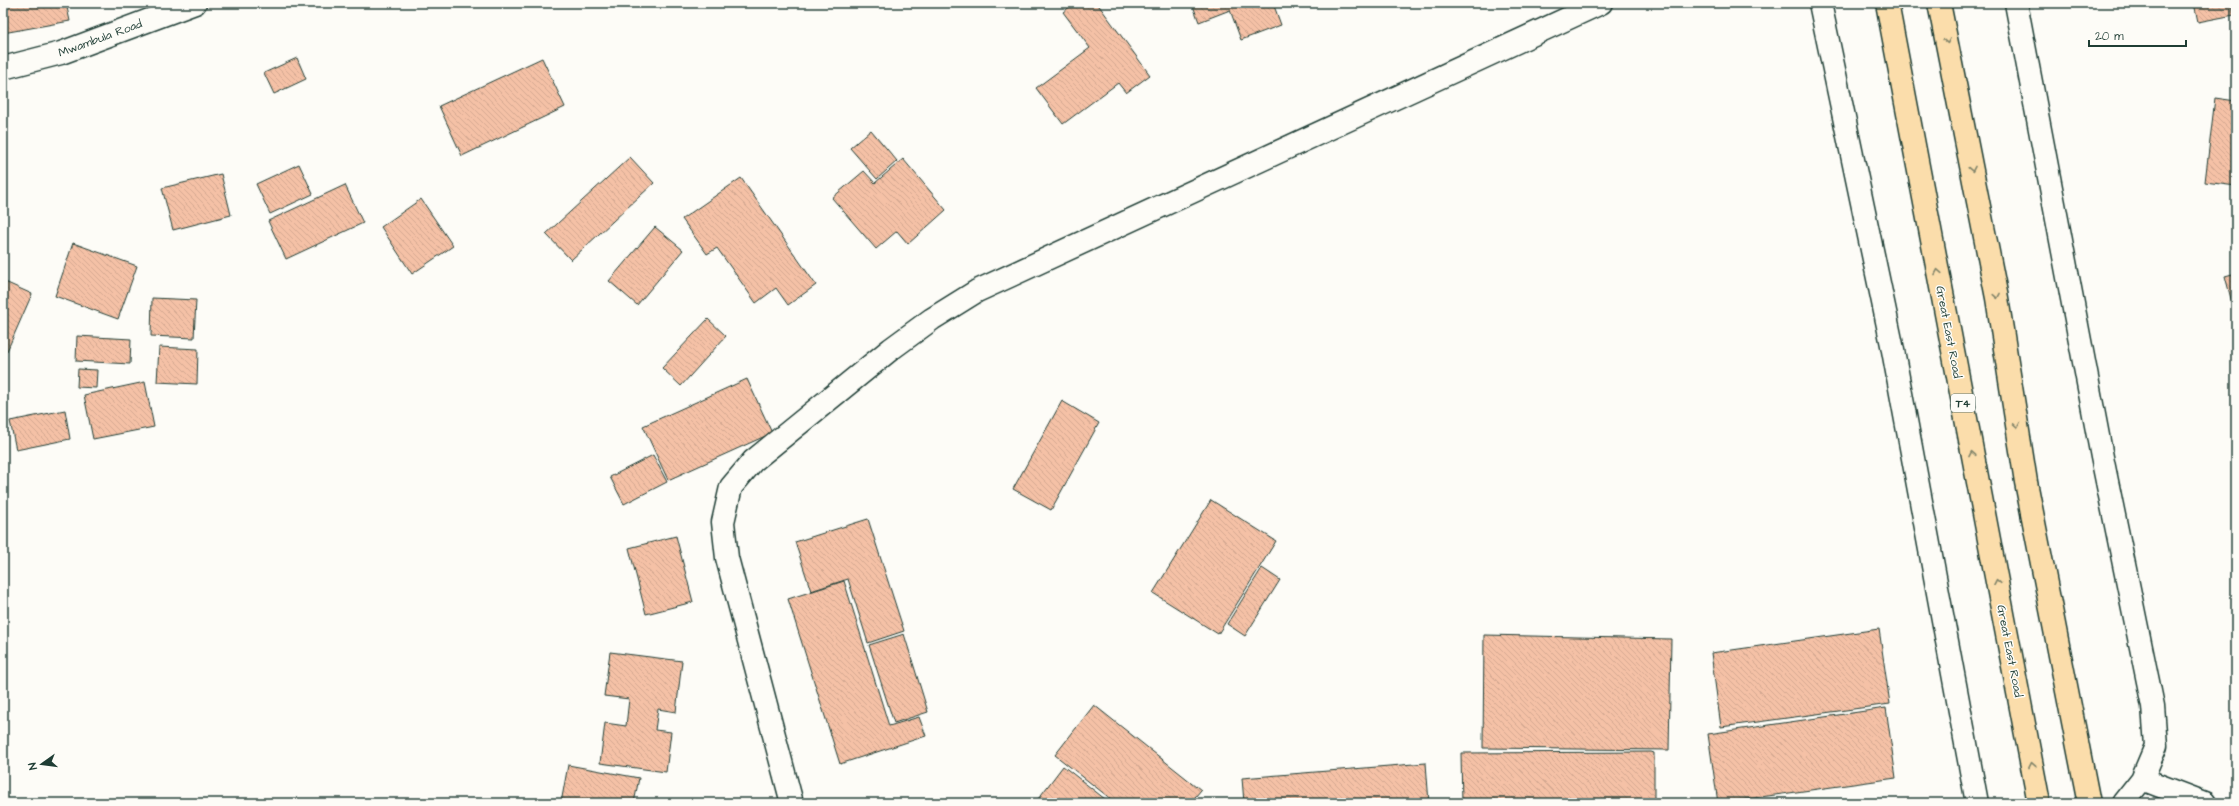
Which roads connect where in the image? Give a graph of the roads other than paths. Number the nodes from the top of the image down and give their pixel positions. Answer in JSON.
{"nodes":[{"id":1,"x":195,"y":3,"type":"edge"},
{"id":2,"x":1601,"y":3,"type":"edge"},
{"id":3,"x":1820,"y":3,"type":"edge"},
{"id":4,"x":1887,"y":3,"type":"edge"},
{"id":5,"x":1939,"y":3,"type":"edge"},
{"id":6,"x":2016,"y":3,"type":"edge"},
{"id":7,"x":3,"y":68,"type":"edge"},
{"id":8,"x":2142,"y":780,"type":"junction"},
{"id":9,"x":792,"y":803,"type":"edge"},
{"id":10,"x":1977,"y":803,"type":"edge"},
{"id":11,"x":2039,"y":803,"type":"edge"},
{"id":12,"x":2089,"y":803,"type":"edge"},
{"id":13,"x":2123,"y":803,"type":"edge"},
{"id":14,"x":2205,"y":803,"type":"edge"}],
"edges":[{"from":1,"to":7,"type":"street","name":"Mwambula Road"},
{"from":2,"to":9,"type":"street"},
{"from":3,"to":10,"type":"street"},
{"from":11,"to":4,"type":"main road","name":"Great East Road","number":"T4","one_way":true},
{"from":5,"to":12,"type":"main road","one_way":true},
{"from":6,"to":8,"type":"street"},
{"from":8,"to":13,"type":"street"},
{"from":8,"to":14,"type":"street"}]}
